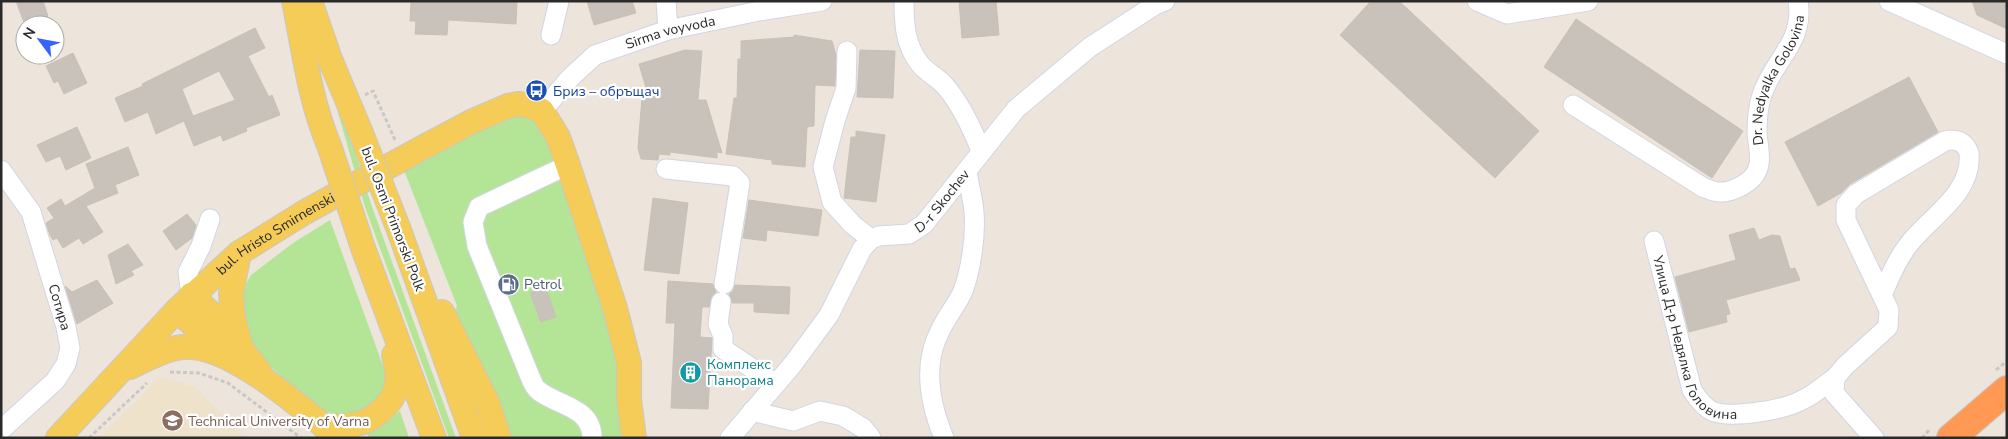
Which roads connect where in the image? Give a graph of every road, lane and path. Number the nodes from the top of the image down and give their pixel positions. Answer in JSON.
{"nodes":[{"id":1,"x":294,"y":1,"type":"edge"},
{"id":2,"x":310,"y":1,"type":"edge"},
{"id":3,"x":559,"y":1,"type":"edge"},
{"id":4,"x":666,"y":1,"type":"edge"},
{"id":5,"x":822,"y":1,"type":"edge"},
{"id":6,"x":904,"y":1,"type":"edge"},
{"id":7,"x":1164,"y":1,"type":"edge"},
{"id":8,"x":1477,"y":1,"type":"edge"},
{"id":9,"x":1588,"y":1,"type":"edge"},
{"id":10,"x":1798,"y":1,"type":"edge"},
{"id":11,"x":1889,"y":1,"type":"edge"},
{"id":12,"x":668,"y":30,"type":"junction"},
{"id":13,"x":551,"y":35,"type":"dead end"},
{"id":14,"x":847,"y":51,"type":"dead end"},
{"id":15,"x":2007,"y":54,"type":"edge"},
{"id":16,"x":348,"y":102,"type":"junction"},
{"id":17,"x":1573,"y":105,"type":"dead end"},
{"id":18,"x":542,"y":111,"type":"junction"},
{"id":19,"x":396,"y":142,"type":"dead end"},
{"id":20,"x":981,"y":151,"type":"junction"},
{"id":21,"x":568,"y":165,"type":"junction"},
{"id":22,"x":666,"y":169,"type":"dead end"},
{"id":23,"x":1,"y":170,"type":"edge"},
{"id":24,"x":967,"y":171,"type":"junction"},
{"id":25,"x":210,"y":220,"type":"dead end"},
{"id":26,"x":871,"y":239,"type":"junction"},
{"id":27,"x":1654,"y":242,"type":"dead end"},
{"id":28,"x":239,"y":253,"type":"junction"},
{"id":29,"x":408,"y":256,"type":"junction"},
{"id":30,"x":1882,"y":295,"type":"junction"},
{"id":31,"x":381,"y":300,"type":"junction"},
{"id":32,"x":184,"y":302,"type":"junction"},
{"id":33,"x":233,"y":348,"type":"junction"},
{"id":34,"x":120,"y":372,"type":"junction"},
{"id":35,"x":165,"y":372,"type":"dead end"},
{"id":36,"x":1835,"y":378,"type":"junction"},
{"id":37,"x":153,"y":379,"type":"dead end"},
{"id":38,"x":776,"y":384,"type":"junction"},
{"id":39,"x":2007,"y":390,"type":"edge"},
{"id":40,"x":629,"y":399,"type":"junction"},
{"id":41,"x":752,"y":412,"type":"junction"},
{"id":42,"x":1,"y":430,"type":"edge"},
{"id":43,"x":332,"y":432,"type":"edge"},
{"id":44,"x":58,"y":438,"type":"edge"},
{"id":45,"x":90,"y":438,"type":"edge"},
{"id":46,"x":301,"y":438,"type":"edge"},
{"id":47,"x":434,"y":438,"type":"edge"},
{"id":48,"x":474,"y":438,"type":"edge"},
{"id":49,"x":499,"y":438,"type":"edge"},
{"id":50,"x":592,"y":438,"type":"edge"},
{"id":51,"x":621,"y":438,"type":"edge"},
{"id":52,"x":634,"y":438,"type":"edge"},
{"id":53,"x":730,"y":438,"type":"edge"},
{"id":54,"x":871,"y":438,"type":"edge"},
{"id":55,"x":944,"y":438,"type":"edge"},
{"id":56,"x":1874,"y":438,"type":"edge"},
{"id":57,"x":1951,"y":438,"type":"edge"}],
"edges":[{"from":1,"to":31,"type":"main road","bridge":true},
{"from":2,"to":16,"type":"main road","name":"bul. Osmi Primorski Polk"},
{"from":3,"to":13,"type":"street"},
{"from":4,"to":12,"type":"street"},
{"from":5,"to":12,"type":"street","name":"Sirma voyvoda"},
{"from":6,"to":20,"type":"street"},
{"from":7,"to":20,"type":"street","name":"D-r Skochev"},
{"from":8,"to":9,"type":"street"},
{"from":10,"to":17,"type":"street","name":"Dr. Nedyalka Golovina"},
{"from":11,"to":15,"type":"street"},
{"from":12,"to":18,"type":"street","name":"Sirma voyvoda"},
{"from":14,"to":26,"type":"street"},
{"from":16,"to":19,"type":"path"},
{"from":16,"to":29,"type":"main road","name":"bul. Osmi Primorski Polk","bridge":true},
{"from":18,"to":21,"type":"main road"},
{"from":18,"to":28,"type":"main road","name":"bul. Hristo Smirnenski"},
{"from":20,"to":24,"type":"street","name":"D-r Skochev"},
{"from":21,"to":40,"type":"main road"},
{"from":21,"to":50,"type":"street"},
{"from":22,"to":38,"type":"street"},
{"from":23,"to":42,"type":"street","name":"Сотира"},
{"from":24,"to":26,"type":"street","name":"D-r Skochev"},
{"from":24,"to":55,"type":"street"},
{"from":25,"to":32,"type":"street"},
{"from":26,"to":38,"type":"street"},
{"from":27,"to":36,"type":"street","name":"Улица Д-р Недялка Головина"},
{"from":28,"to":32,"type":"main road","name":"bul. Hristo Smirnenski"},
{"from":28,"to":33,"type":"main road"},
{"from":29,"to":48,"type":"main road","name":"bul. Osmi Primorski Polk"},
{"from":29,"to":49,"type":"main road"},
{"from":30,"to":30,"type":"street","name":"Улица Д-р Недялка Головина"},
{"from":30,"to":36,"type":"street","name":"Улица Д-р Недялка Головина"},
{"from":31,"to":43,"type":"main road"},
{"from":31,"to":47,"type":"main road"},
{"from":32,"to":33,"type":"main road"},
{"from":32,"to":34,"type":"main road","name":"bul. Hristo Smirnenski"},
{"from":33,"to":34,"type":"main road"},
{"from":33,"to":43,"type":"main road"},
{"from":34,"to":44,"type":"main road","name":"bul. Hristo Smirnenski"},
{"from":35,"to":46,"type":"path"},
{"from":36,"to":56,"type":"street"},
{"from":37,"to":45,"type":"path"},
{"from":38,"to":41,"type":"street"},
{"from":39,"to":57,"type":"highway"},
{"from":40,"to":51,"type":"main road"},
{"from":40,"to":52,"type":"main road"},
{"from":41,"to":53,"type":"street"},
{"from":41,"to":54,"type":"street"}]}
